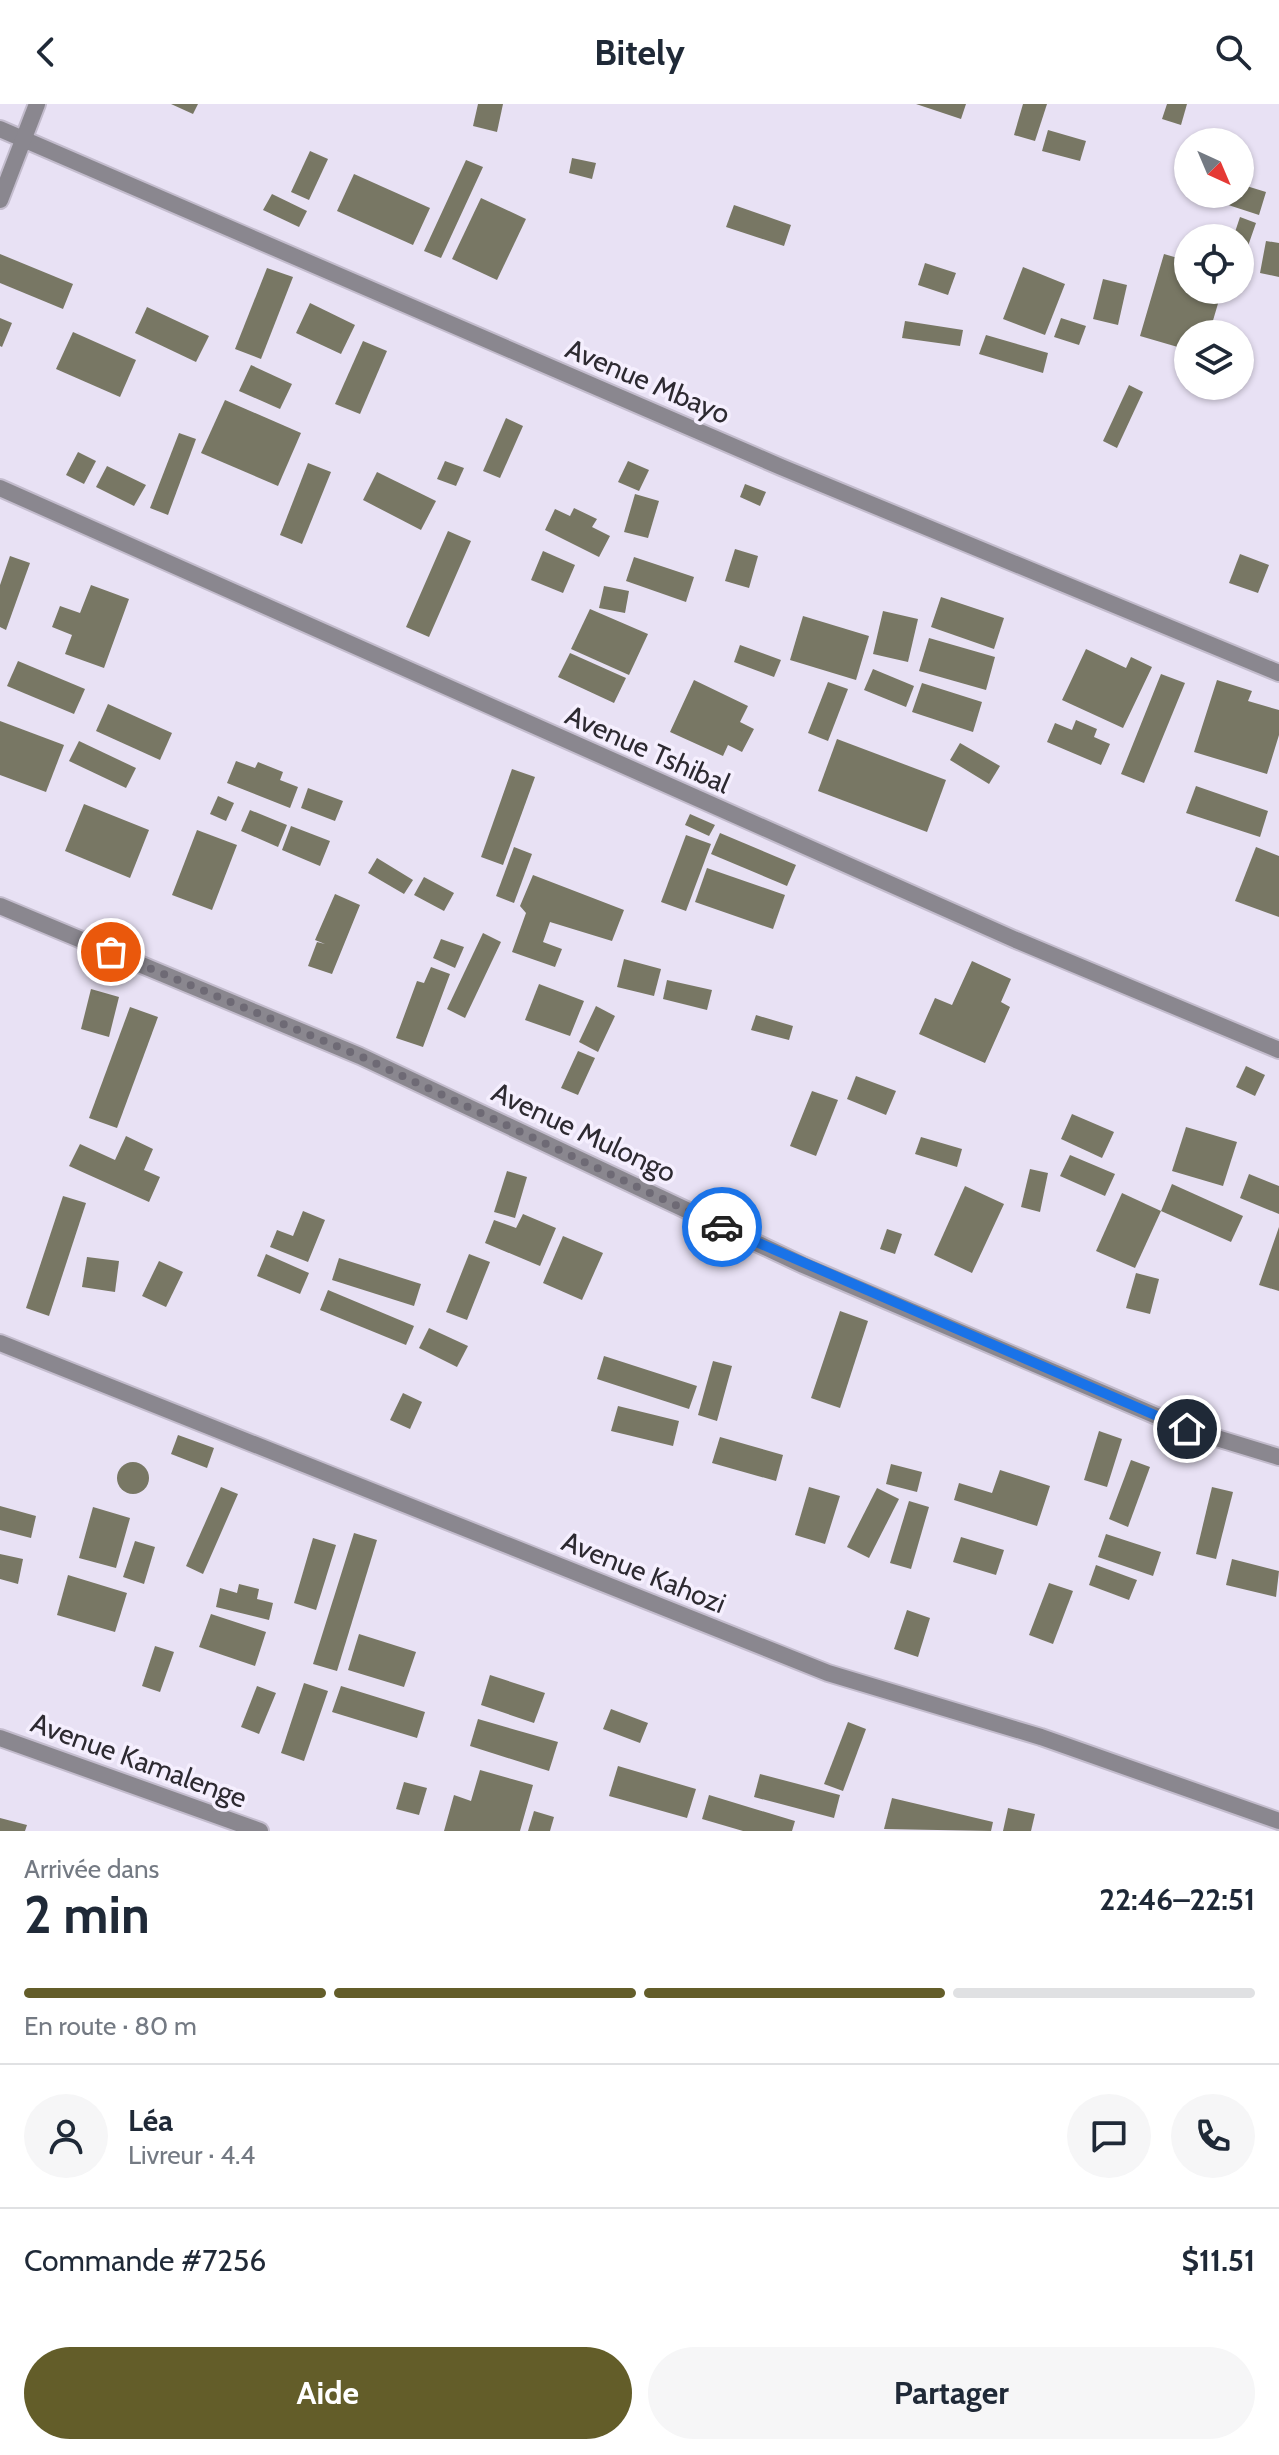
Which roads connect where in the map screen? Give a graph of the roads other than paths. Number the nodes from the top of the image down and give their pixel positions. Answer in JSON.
{"nodes":[{"id":1,"x":37,"y":104,"type":"edge"},
{"id":2,"x":0,"y":129,"type":"edge"},
{"id":3,"x":22,"y":138,"type":"junction"},
{"id":4,"x":0,"y":200,"type":"edge"},
{"id":5,"x":0,"y":488,"type":"edge"},
{"id":6,"x":1279,"y":673,"type":"edge"},
{"id":7,"x":0,"y":906,"type":"edge"},
{"id":8,"x":1279,"y":1050,"type":"edge"},
{"id":9,"x":0,"y":1343,"type":"edge"},
{"id":10,"x":1279,"y":1457,"type":"edge"},
{"id":11,"x":0,"y":1738,"type":"edge"},
{"id":12,"x":1279,"y":1821,"type":"edge"},
{"id":13,"x":260,"y":1831,"type":"edge"}],
"edges":[{"from":1,"to":3,"type":"street"},
{"from":2,"to":3,"type":"street","name":"Avenue Mbayo"},
{"from":3,"to":4,"type":"street"},
{"from":3,"to":6,"type":"street","name":"Avenue Mbayo"},
{"from":5,"to":8,"type":"street","name":"Avenue Tshibal"},
{"from":7,"to":10,"type":"street","name":"Avenue Mulongo"},
{"from":9,"to":12,"type":"street","name":"Avenue Kahozi"},
{"from":11,"to":13,"type":"street","name":"Avenue Kamalenge"}]}
